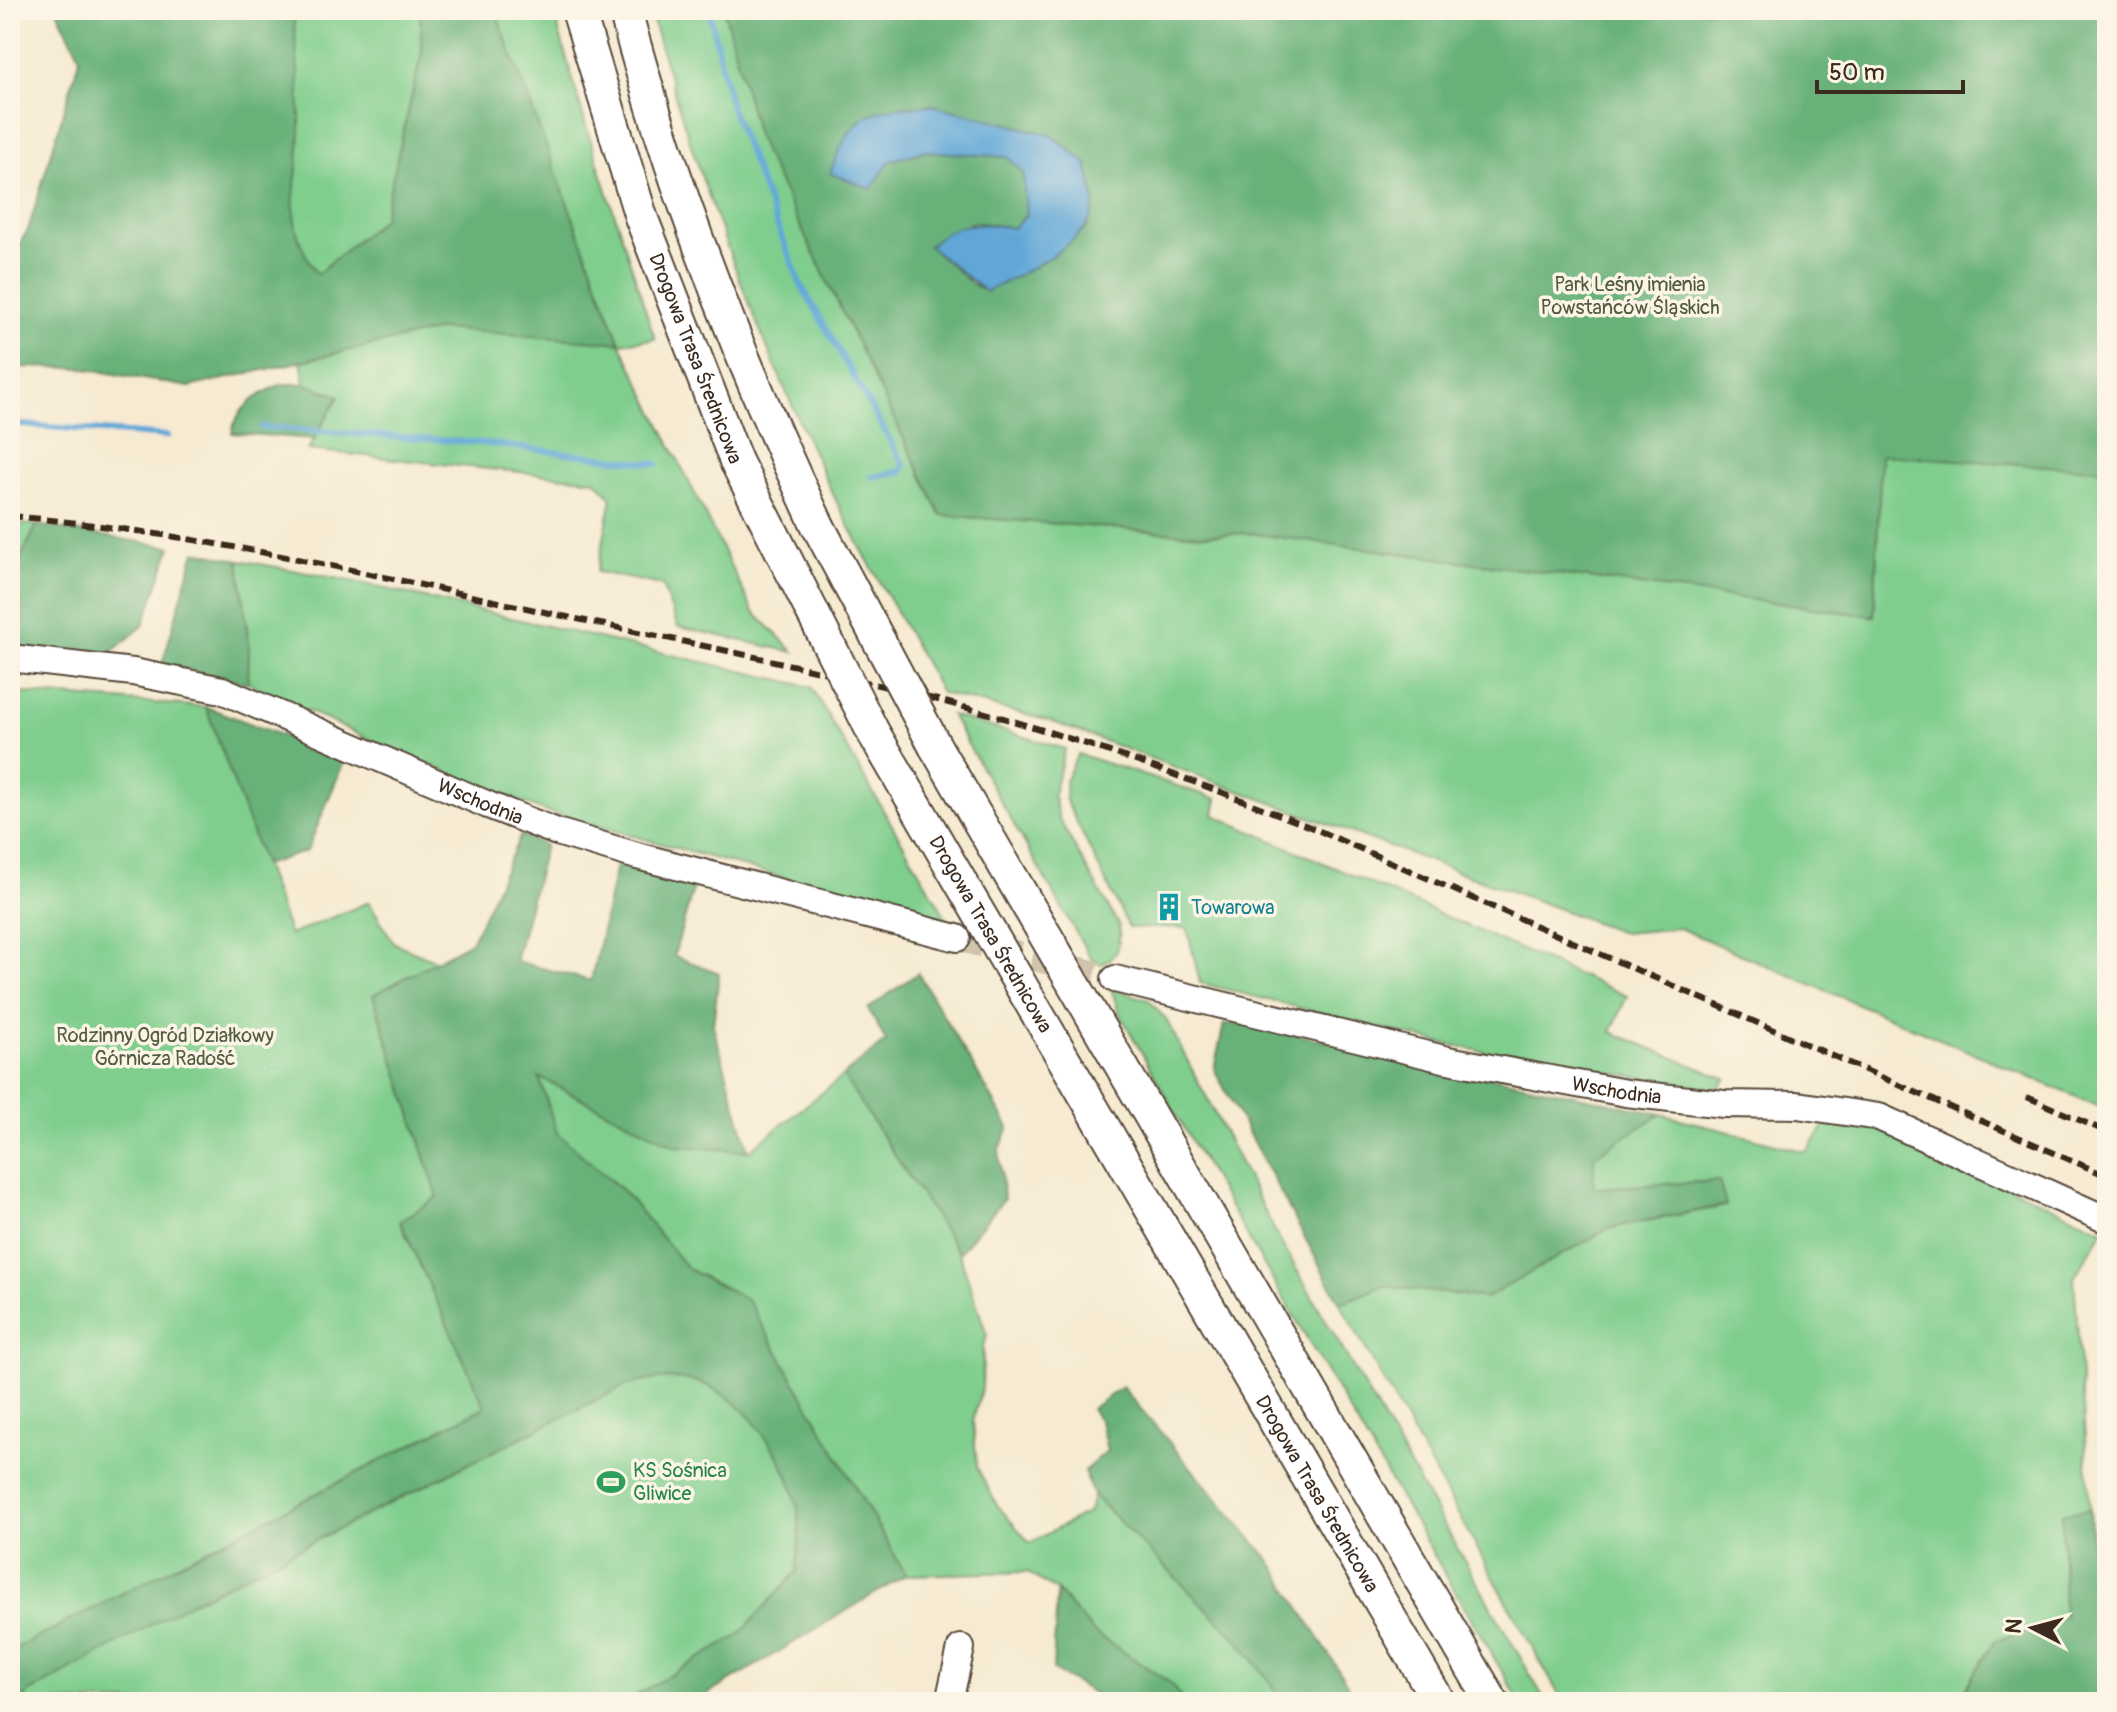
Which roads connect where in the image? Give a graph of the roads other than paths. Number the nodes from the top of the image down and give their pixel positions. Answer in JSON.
{"nodes":[{"id":1,"x":578,"y":10,"type":"edge"},
{"id":2,"x":625,"y":10,"type":"edge"},
{"id":3,"x":10,"y":658,"type":"edge"},
{"id":4,"x":957,"y":938,"type":"tunnel mouth"},
{"id":5,"x":1115,"y":979,"type":"tunnel mouth"},
{"id":6,"x":2107,"y":1220,"type":"edge"},
{"id":7,"x":961,"y":1648,"type":"dead end"},
{"id":8,"x":949,"y":1702,"type":"edge"},
{"id":9,"x":1439,"y":1702,"type":"edge"},
{"id":10,"x":1492,"y":1702,"type":"edge"}],
"edges":[{"from":1,"to":9,"type":"main road","name":"Drogowa Trasa Średnicowa","bridge":true},
{"from":2,"to":10,"type":"main road","bridge":true},
{"from":3,"to":4,"type":"street","name":"Wschodnia"},
{"from":5,"to":6,"type":"street","name":"Wschodnia"},
{"from":7,"to":8,"type":"street"}]}
